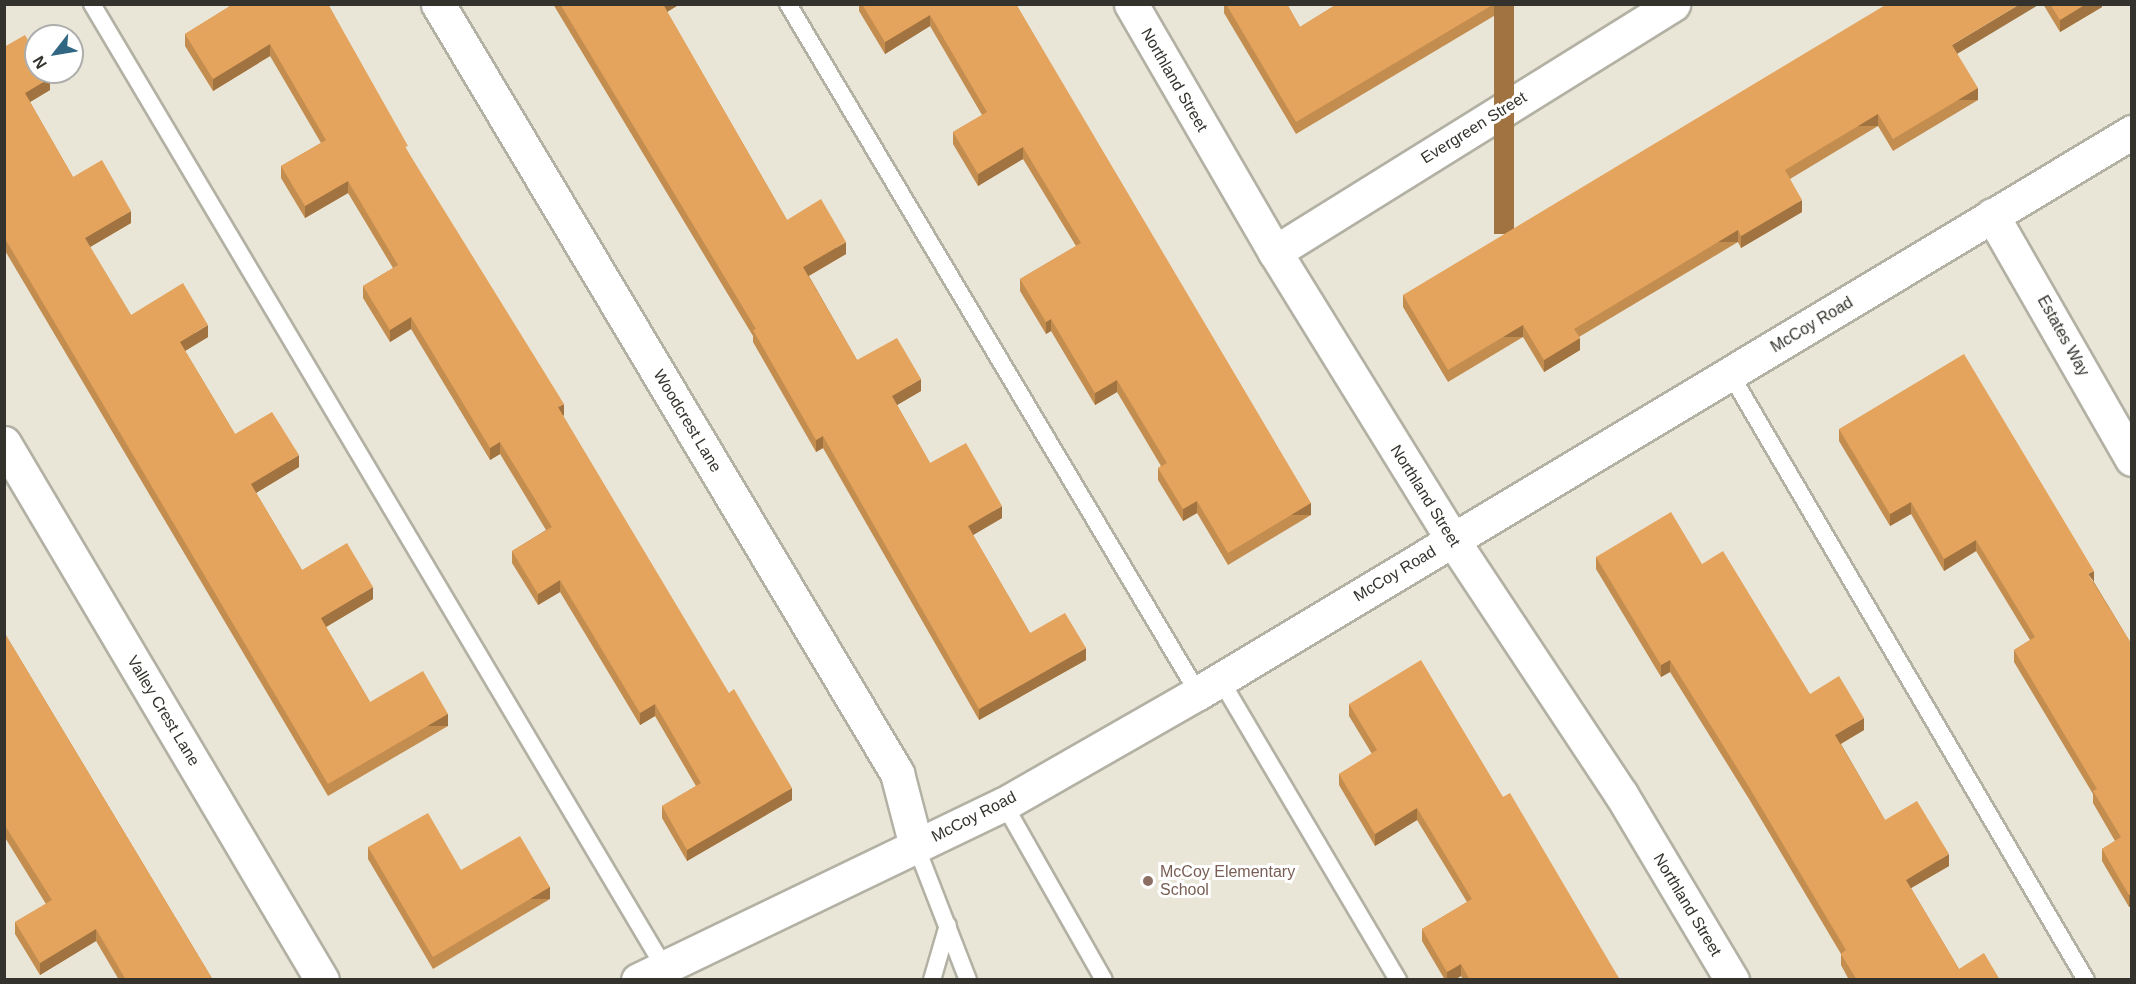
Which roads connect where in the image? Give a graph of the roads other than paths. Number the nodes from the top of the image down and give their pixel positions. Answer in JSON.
{"nodes":[{"id":1,"x":92,"y":4,"type":"edge"},
{"id":2,"x":438,"y":4,"type":"edge"},
{"id":3,"x":788,"y":4,"type":"edge"},
{"id":4,"x":1131,"y":4,"type":"edge"},
{"id":5,"x":1673,"y":4,"type":"edge"},
{"id":6,"x":2132,"y":132,"type":"edge"},
{"id":7,"x":1992,"y":215,"type":"junction"},
{"id":8,"x":1275,"y":252,"type":"junction"},
{"id":9,"x":1731,"y":375,"type":"junction"},
{"id":10,"x":4,"y":443,"type":"edge"},
{"id":11,"x":2132,"y":459,"type":"edge"},
{"id":12,"x":1452,"y":539,"type":"junction"},
{"id":13,"x":1209,"y":686,"type":"junction"},
{"id":14,"x":1004,"y":804,"type":"junction"},
{"id":15,"x":916,"y":846,"type":"junction"},
{"id":16,"x":948,"y":926,"type":"junction"},
{"id":17,"x":651,"y":973,"type":"edge"},
{"id":18,"x":322,"y":980,"type":"edge"},
{"id":19,"x":932,"y":980,"type":"edge"},
{"id":20,"x":968,"y":980,"type":"edge"},
{"id":21,"x":1104,"y":980,"type":"edge"},
{"id":22,"x":1398,"y":980,"type":"edge"},
{"id":23,"x":1732,"y":980,"type":"edge"},
{"id":24,"x":2086,"y":980,"type":"edge"}],
"edges":[{"from":1,"to":17,"type":"lane"},
{"from":2,"to":15,"type":"street","name":"Woodcrest Lane"},
{"from":3,"to":13,"type":"lane"},
{"from":4,"to":8,"type":"street","name":"Northland Street"},
{"from":5,"to":8,"type":"street","name":"Evergreen Street"},
{"from":6,"to":7,"type":"street","name":"McCoy Road"},
{"from":7,"to":9,"type":"street","name":"McCoy Road"},
{"from":7,"to":11,"type":"street","name":"Estates Way"},
{"from":8,"to":12,"type":"street","name":"Northland Street"},
{"from":9,"to":12,"type":"street","name":"McCoy Road"},
{"from":9,"to":24,"type":"lane"},
{"from":10,"to":18,"type":"street","name":"Valley Crest Lane"},
{"from":12,"to":13,"type":"street","name":"McCoy Road"},
{"from":12,"to":23,"type":"street","name":"Northland Street"},
{"from":13,"to":14,"type":"street","name":"McCoy Road"},
{"from":13,"to":22,"type":"lane"},
{"from":14,"to":15,"type":"street","name":"McCoy Road"},
{"from":14,"to":21,"type":"lane"},
{"from":15,"to":16,"type":"lane"},
{"from":15,"to":17,"type":"street","name":"McCoy Road"},
{"from":16,"to":19,"type":"lane"},
{"from":16,"to":20,"type":"lane"}]}
